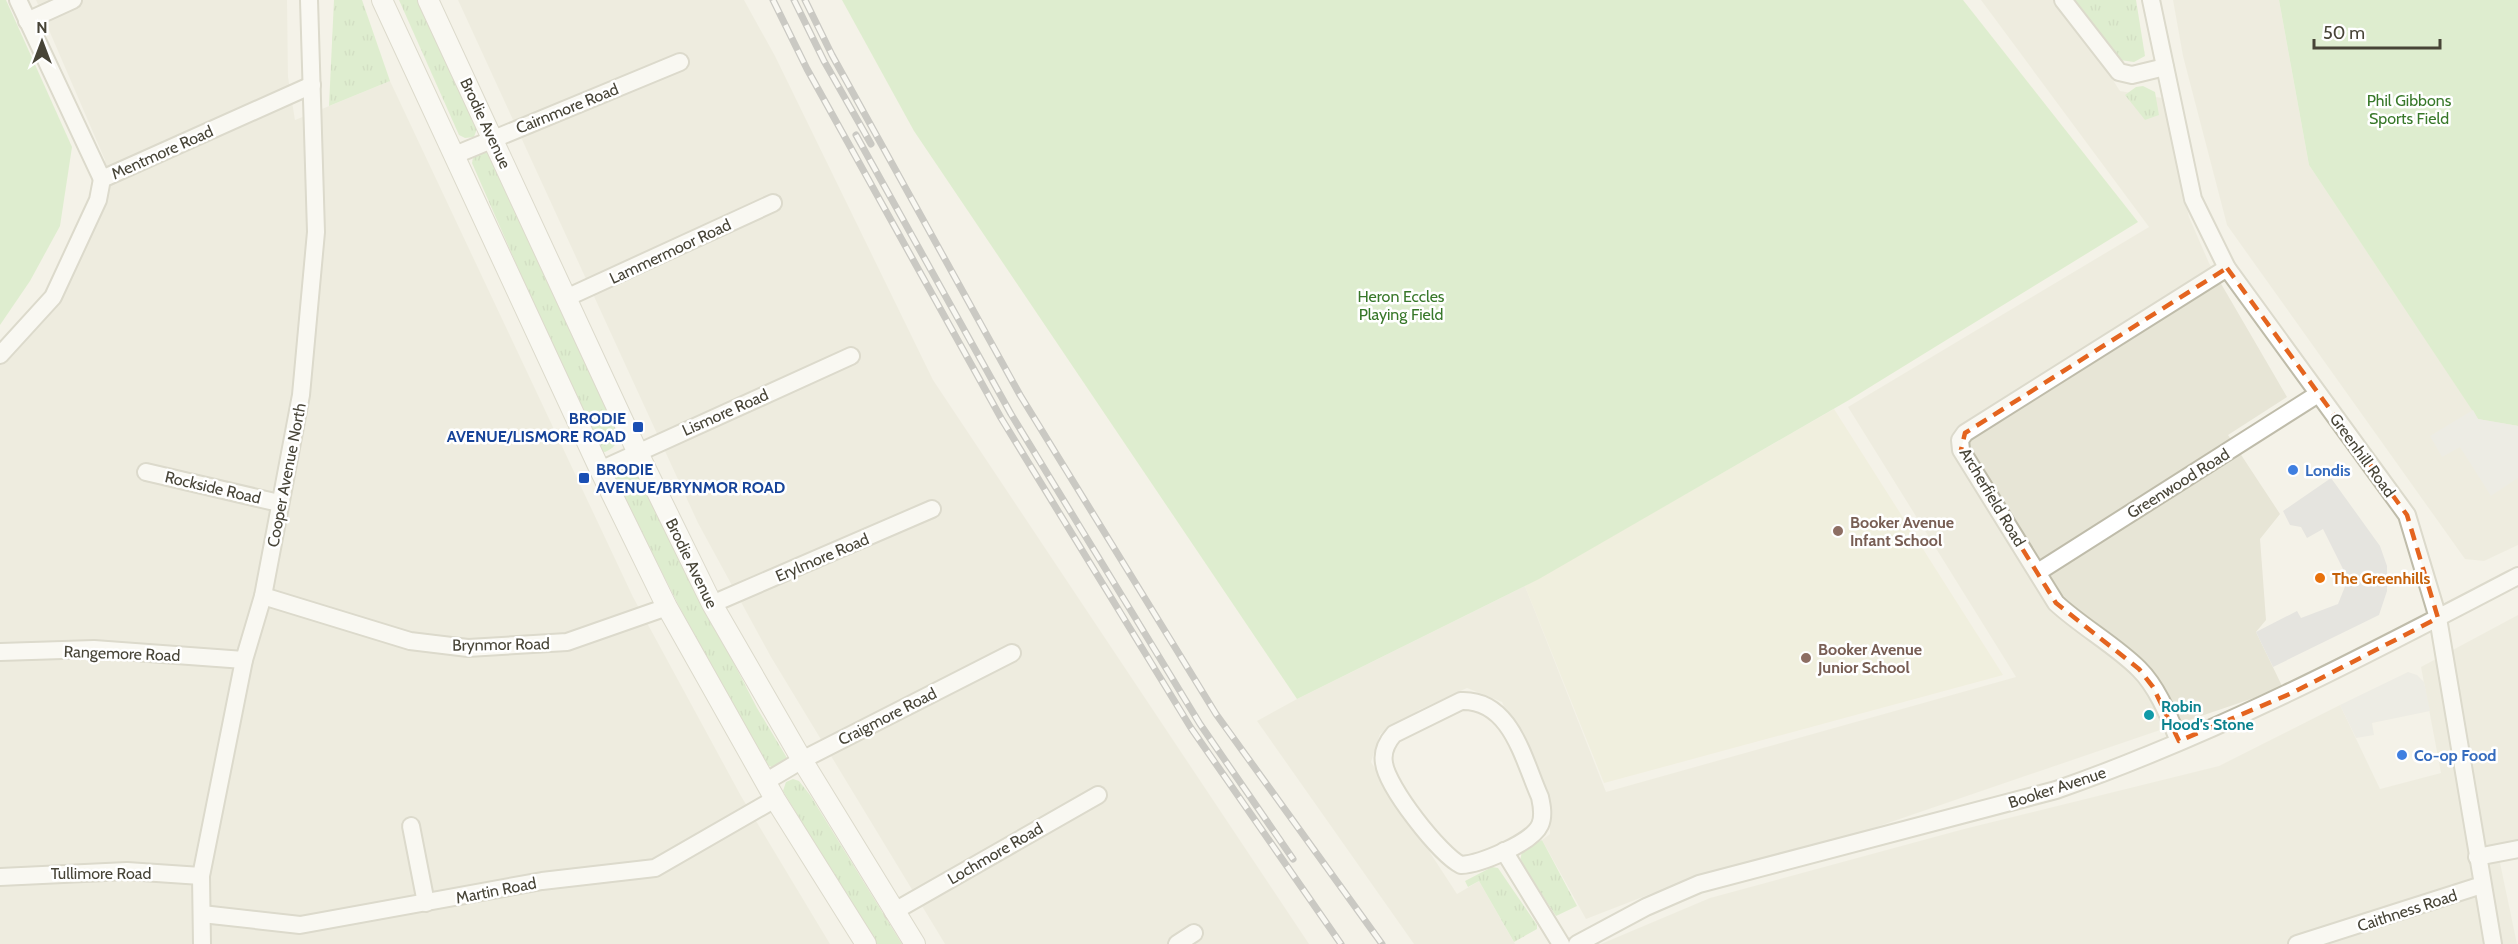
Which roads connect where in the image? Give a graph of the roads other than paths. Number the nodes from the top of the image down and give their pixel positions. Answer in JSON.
{"nodes":[{"id":1,"x":18,"y":0,"type":"edge"},
{"id":2,"x":73,"y":0,"type":"edge"},
{"id":3,"x":309,"y":0,"type":"edge"},
{"id":4,"x":382,"y":0,"type":"edge"},
{"id":5,"x":428,"y":0,"type":"edge"},
{"id":6,"x":2063,"y":0,"type":"edge"},
{"id":7,"x":2151,"y":0,"type":"edge"},
{"id":8,"x":27,"y":21,"type":"junction"},
{"id":9,"x":680,"y":62,"type":"dead end"},
{"id":10,"x":2165,"y":68,"type":"junction"},
{"id":11,"x":312,"y":85,"type":"junction"},
{"id":12,"x":494,"y":138,"type":"junction"},
{"id":13,"x":455,"y":155,"type":"junction"},
{"id":14,"x":102,"y":179,"type":"junction"},
{"id":15,"x":773,"y":203,"type":"dead end"},
{"id":16,"x":2227,"y":268,"type":"junction"},
{"id":17,"x":566,"y":298,"type":"junction"},
{"id":18,"x":0,"y":355,"type":"edge"},
{"id":19,"x":851,"y":357,"type":"dead end"},
{"id":20,"x":2318,"y":394,"type":"junction"},
{"id":21,"x":637,"y":451,"type":"junction"},
{"id":22,"x":600,"y":470,"type":"junction"},
{"id":23,"x":146,"y":472,"type":"dead end"},
{"id":24,"x":279,"y":503,"type":"junction"},
{"id":25,"x":932,"y":509,"type":"dead end"},
{"id":26,"x":2038,"y":572,"type":"junction"},
{"id":27,"x":2518,"y":576,"type":"edge"},
{"id":28,"x":263,"y":596,"type":"junction"},
{"id":29,"x":712,"y":604,"type":"junction"},
{"id":30,"x":667,"y":607,"type":"junction"},
{"id":31,"x":2438,"y":618,"type":"junction"},
{"id":32,"x":0,"y":652,"type":"edge"},
{"id":33,"x":1012,"y":653,"type":"dead end"},
{"id":34,"x":244,"y":660,"type":"junction"},
{"id":35,"x":2179,"y":741,"type":"junction"},
{"id":36,"x":802,"y":760,"type":"junction"},
{"id":37,"x":770,"y":791,"type":"junction"},
{"id":38,"x":1098,"y":795,"type":"dead end"},
{"id":39,"x":411,"y":826,"type":"dead end"},
{"id":40,"x":2518,"y":849,"type":"edge"},
{"id":41,"x":1504,"y":851,"type":"junction"},
{"id":42,"x":2477,"y":857,"type":"junction"},
{"id":43,"x":201,"y":876,"type":"junction"},
{"id":44,"x":0,"y":877,"type":"edge"},
{"id":45,"x":2482,"y":885,"type":"junction"},
{"id":46,"x":426,"y":903,"type":"junction"},
{"id":47,"x":893,"y":912,"type":"junction"},
{"id":48,"x":202,"y":914,"type":"junction"},
{"id":49,"x":1194,"y":933,"type":"dead end"},
{"id":50,"x":202,"y":944,"type":"edge"},
{"id":51,"x":866,"y":944,"type":"edge"},
{"id":52,"x":915,"y":944,"type":"edge"},
{"id":53,"x":1177,"y":944,"type":"edge"},
{"id":54,"x":1561,"y":944,"type":"edge"},
{"id":55,"x":1577,"y":944,"type":"edge"},
{"id":56,"x":2297,"y":944,"type":"edge"},
{"id":57,"x":2493,"y":944,"type":"edge"}],
"edges":[{"from":1,"to":8,"type":"street"},
{"from":2,"to":8,"type":"street"},
{"from":3,"to":11,"type":"street","name":"Cooper Avenue North"},
{"from":4,"to":13,"type":"street"},
{"from":5,"to":12,"type":"street","name":"Brodie Avenue"},
{"from":6,"to":10,"type":"street"},
{"from":7,"to":10,"type":"street","name":"Greenhill Road"},
{"from":8,"to":14,"type":"street"},
{"from":9,"to":12,"type":"street","name":"Cairnmore Road"},
{"from":10,"to":16,"type":"street","name":"Greenhill Road"},
{"from":11,"to":14,"type":"street","name":"Mentmore Road"},
{"from":11,"to":24,"type":"street","name":"Cooper Avenue North"},
{"from":12,"to":13,"type":"street","name":"Cairnmore Road"},
{"from":12,"to":17,"type":"street","name":"Brodie Avenue"},
{"from":13,"to":22,"type":"street"},
{"from":14,"to":18,"type":"street","name":"Mentmore Road"},
{"from":15,"to":17,"type":"street","name":"Lammermoor Road"},
{"from":16,"to":20,"type":"street","name":"Greenhill Road"},
{"from":16,"to":26,"type":"street","name":"Archerfield Road"},
{"from":17,"to":21,"type":"street","name":"Brodie Avenue"},
{"from":19,"to":21,"type":"street","name":"Lismore Road"},
{"from":20,"to":26,"type":"street","name":"Greenwood Road"},
{"from":20,"to":31,"type":"street","name":"Greenhill Road"},
{"from":21,"to":22,"type":"street","name":"Lismore Road"},
{"from":21,"to":29,"type":"street","name":"Brodie Avenue"},
{"from":22,"to":30,"type":"street"},
{"from":23,"to":24,"type":"street","name":"Rockside Road"},
{"from":24,"to":28,"type":"street","name":"Cooper Avenue North"},
{"from":25,"to":29,"type":"street","name":"Erylmore Road"},
{"from":26,"to":35,"type":"street","name":"Archerfield Road"},
{"from":27,"to":31,"type":"street","name":"Booker Avenue"},
{"from":28,"to":30,"type":"street","name":"Brynmor Road"},
{"from":28,"to":34,"type":"street","name":"Cooper Avenue North"},
{"from":29,"to":36,"type":"street","name":"Brodie Avenue"},
{"from":30,"to":37,"type":"street"},
{"from":31,"to":35,"type":"street","name":"Booker Avenue"},
{"from":31,"to":42,"type":"street","name":"Greenhill Road"},
{"from":32,"to":34,"type":"street","name":"Rangemore Road"},
{"from":33,"to":36,"type":"street","name":"Craigmore Road"},
{"from":34,"to":43,"type":"street","name":"Cooper Avenue North"},
{"from":35,"to":55,"type":"street","name":"Booker Avenue"},
{"from":36,"to":37,"type":"street","name":"Craigmore Road"},
{"from":36,"to":47,"type":"street","name":"Brodie Avenue"},
{"from":37,"to":46,"type":"street","name":"Martin Road"},
{"from":37,"to":51,"type":"street"},
{"from":38,"to":47,"type":"street","name":"Lochmore Road"},
{"from":39,"to":46,"type":"street"},
{"from":40,"to":42,"type":"street"},
{"from":41,"to":41,"type":"street"},
{"from":41,"to":54,"type":"street"},
{"from":42,"to":45,"type":"street","name":"Greenhill Road"},
{"from":43,"to":44,"type":"street","name":"Tullimore Road"},
{"from":43,"to":48,"type":"street","name":"Cooper Avenue North"},
{"from":45,"to":56,"type":"street","name":"Caithness Road"},
{"from":45,"to":57,"type":"street","name":"Greenhill Road"},
{"from":46,"to":48,"type":"street","name":"Martin Road"},
{"from":47,"to":52,"type":"street","name":"Brodie Avenue"},
{"from":48,"to":50,"type":"street","name":"Cooper Avenue North"},
{"from":49,"to":53,"type":"street"}]}
